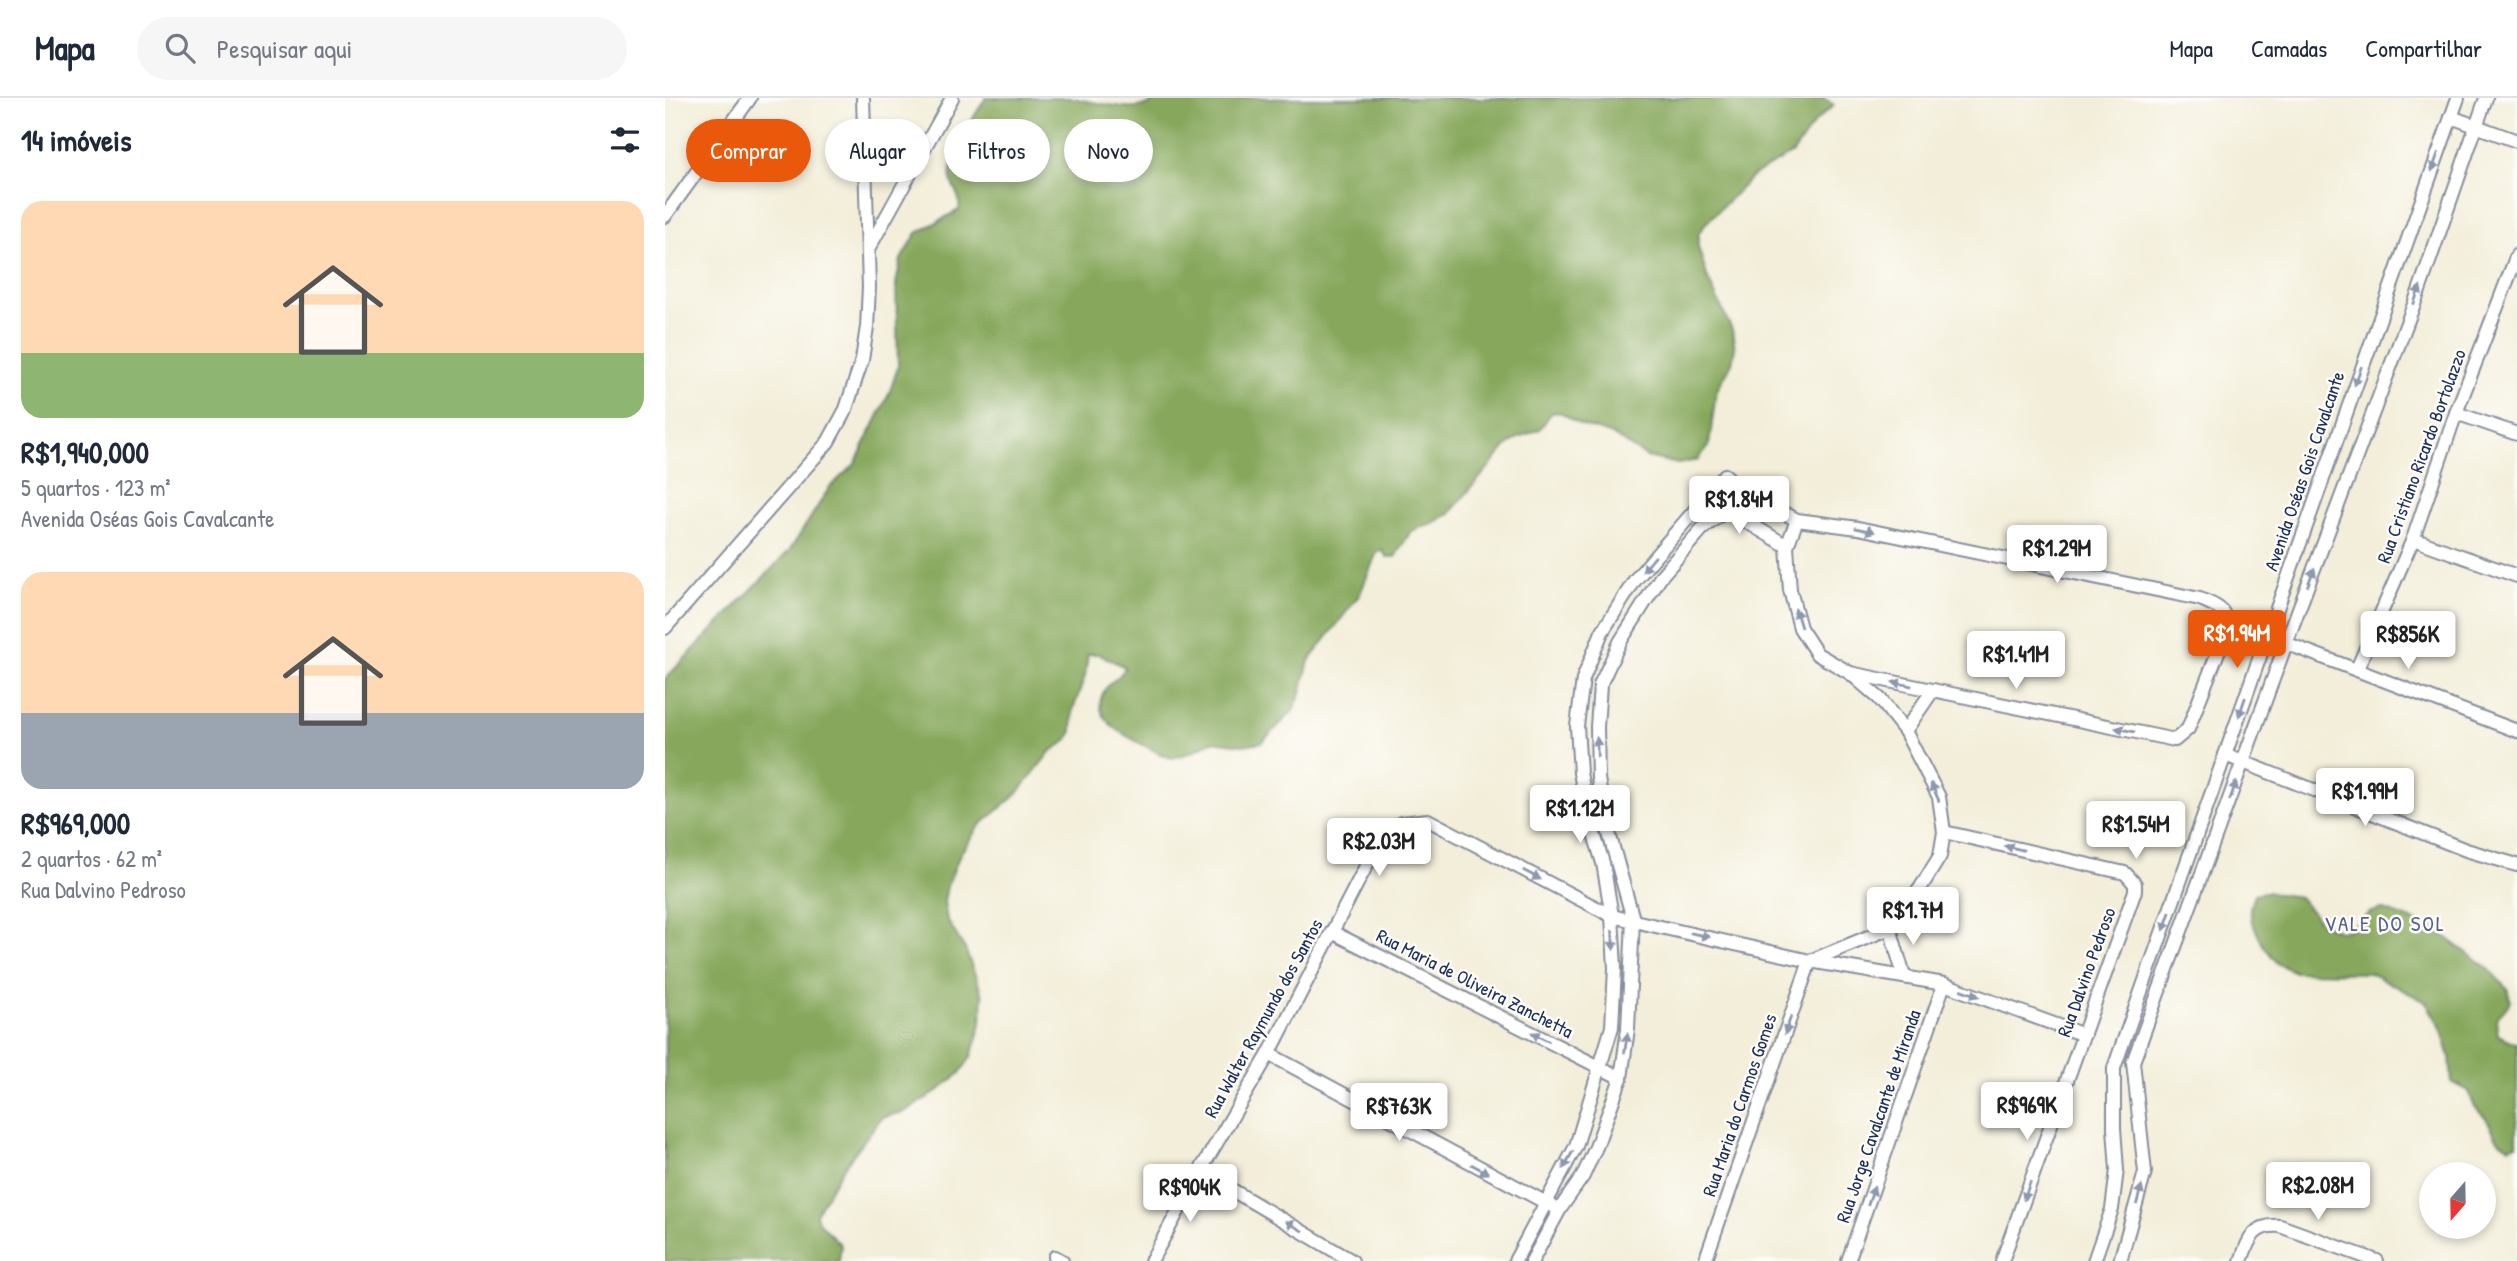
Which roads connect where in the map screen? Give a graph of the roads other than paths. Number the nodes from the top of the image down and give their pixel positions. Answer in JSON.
{"nodes":[{"id":1,"x":750,"y":98,"type":"edge"},
{"id":2,"x":863,"y":98,"type":"edge"},
{"id":3,"x":952,"y":98,"type":"edge"},
{"id":4,"x":2458,"y":98,"type":"edge"},
{"id":5,"x":2486,"y":98,"type":"edge"},
{"id":6,"x":2451,"y":117,"type":"junction"},
{"id":7,"x":2476,"y":126,"type":"junction"},
{"id":8,"x":2517,"y":141,"type":"edge"},
{"id":9,"x":665,"y":216,"type":"edge"},
{"id":10,"x":868,"y":250,"type":"junction"},
{"id":11,"x":2517,"y":255,"type":"edge"},
{"id":12,"x":2513,"y":277,"type":"edge"},
{"id":13,"x":2456,"y":412,"type":"junction"},
{"id":14,"x":2517,"y":434,"type":"edge"},
{"id":15,"x":1743,"y":491,"type":"junction"},
{"id":16,"x":1698,"y":506,"type":"junction"},
{"id":17,"x":1727,"y":510,"type":"junction"},
{"id":18,"x":1797,"y":520,"type":"junction"},
{"id":19,"x":2413,"y":540,"type":"junction"},
{"id":20,"x":1787,"y":546,"type":"junction"},
{"id":21,"x":2517,"y":576,"type":"edge"},
{"id":22,"x":665,"y":628,"type":"edge"},
{"id":23,"x":2288,"y":644,"type":"junction"},
{"id":24,"x":2357,"y":669,"type":"junction"},
{"id":25,"x":1850,"y":673,"type":"junction"},
{"id":26,"x":1933,"y":690,"type":"junction"},
{"id":27,"x":1905,"y":731,"type":"junction"},
{"id":28,"x":2517,"y":731,"type":"edge"},
{"id":29,"x":2225,"y":755,"type":"junction"},
{"id":30,"x":2244,"y":763,"type":"junction"},
{"id":31,"x":1944,"y":832,"type":"junction"},
{"id":32,"x":2517,"y":864,"type":"edge"},
{"id":33,"x":1612,"y":916,"type":"junction"},
{"id":34,"x":1633,"y":919,"type":"junction"},
{"id":35,"x":1890,"y":928,"type":"junction"},
{"id":36,"x":1332,"y":932,"type":"junction"},
{"id":37,"x":1810,"y":961,"type":"junction"},
{"id":38,"x":1905,"y":976,"type":"junction"},
{"id":39,"x":1944,"y":984,"type":"junction"},
{"id":40,"x":2084,"y":1035,"type":"junction"},
{"id":41,"x":1269,"y":1054,"type":"junction"},
{"id":42,"x":1601,"y":1068,"type":"junction"},
{"id":43,"x":1621,"y":1078,"type":"junction"},
{"id":44,"x":1200,"y":1171,"type":"junction"},
{"id":45,"x":1544,"y":1204,"type":"junction"},
{"id":46,"x":1560,"y":1209,"type":"junction"},
{"id":47,"x":1151,"y":1261,"type":"edge"},
{"id":48,"x":1352,"y":1261,"type":"edge"},
{"id":49,"x":1515,"y":1261,"type":"edge"},
{"id":50,"x":1532,"y":1261,"type":"edge"},
{"id":51,"x":1705,"y":1261,"type":"edge"},
{"id":52,"x":1848,"y":1261,"type":"edge"},
{"id":53,"x":2002,"y":1261,"type":"edge"},
{"id":54,"x":2094,"y":1261,"type":"edge"},
{"id":55,"x":2120,"y":1261,"type":"edge"},
{"id":56,"x":2241,"y":1261,"type":"edge"},
{"id":57,"x":2377,"y":1261,"type":"edge"}],
"edges":[{"from":1,"to":9,"type":"street"},
{"from":2,"to":10,"type":"street"},
{"from":3,"to":10,"type":"street"},
{"from":4,"to":6,"type":"street","name":"Avenida Oséas Gois Cavalcante"},
{"from":5,"to":7,"type":"street"},
{"from":6,"to":7,"type":"street"},
{"from":6,"to":29,"type":"street","name":"Avenida Oséas Gois Cavalcante","one_way":true},
{"from":7,"to":8,"type":"street"},
{"from":23,"to":7,"type":"street","one_way":true},
{"from":10,"to":22,"type":"street"},
{"from":11,"to":12,"type":"street","name":"Rua Cristiano Ricardo Bortolazzo"},
{"from":12,"to":13,"type":"street","name":"Rua Cristiano Ricardo Bortolazzo"},
{"from":13,"to":14,"type":"street"},
{"from":13,"to":19,"type":"street","name":"Rua Cristiano Ricardo Bortolazzo"},
{"from":15,"to":16,"type":"street"},
{"from":15,"to":17,"type":"street"},
{"from":15,"to":18,"type":"street"},
{"from":16,"to":17,"type":"street"},
{"from":16,"to":33,"type":"street","one_way":true},
{"from":17,"to":20,"type":"street"},
{"from":34,"to":17,"type":"street","one_way":true},
{"from":18,"to":20,"type":"street"},
{"from":18,"to":26,"type":"street","one_way":true},
{"from":19,"to":21,"type":"street"},
{"from":19,"to":24,"type":"street","name":"Rua Cristiano Ricardo Bortolazzo"},
{"from":25,"to":20,"type":"street","one_way":true},
{"from":23,"to":24,"type":"street"},
{"from":23,"to":30,"type":"street"},
{"from":24,"to":28,"type":"street"},
{"from":26,"to":25,"type":"street","one_way":true},
{"from":25,"to":27,"type":"street"},
{"from":26,"to":27,"type":"street"},
{"from":31,"to":27,"type":"street","one_way":true},
{"from":29,"to":30,"type":"street"},
{"from":29,"to":54,"type":"street","name":"Avenida Oséas Gois Cavalcante","one_way":true},
{"from":30,"to":32,"type":"street"},
{"from":55,"to":30,"type":"street","one_way":true},
{"from":31,"to":35,"type":"street"},
{"from":40,"to":31,"type":"street","name":"Rua Dalvino Pedroso","one_way":true},
{"from":33,"to":34,"type":"street"},
{"from":36,"to":33,"type":"street","name":"Rua Walter Raymundo dos Santos","one_way":true},
{"from":33,"to":42,"type":"street","one_way":true},
{"from":34,"to":37,"type":"street","one_way":true},
{"from":43,"to":34,"type":"street","one_way":true},
{"from":35,"to":37,"type":"street"},
{"from":35,"to":38,"type":"street"},
{"from":36,"to":41,"type":"street","name":"Rua Walter Raymundo dos Santos"},
{"from":42,"to":36,"type":"street","name":"Rua Maria de Oliveira Zanchetta","one_way":true},
{"from":37,"to":38,"type":"street"},
{"from":37,"to":51,"type":"street","name":"Rua Maria do Carmos Gomes","one_way":true},
{"from":38,"to":39,"type":"street"},
{"from":39,"to":40,"type":"street","one_way":true},
{"from":52,"to":39,"type":"street","name":"Rua Jorge Cavalcante de Miranda","one_way":true},
{"from":40,"to":53,"type":"street","name":"Rua Dalvino Pedroso","one_way":true},
{"from":41,"to":44,"type":"street","name":"Rua Walter Raymundo dos Santos"},
{"from":41,"to":45,"type":"street","one_way":true},
{"from":42,"to":43,"type":"street","name":"Rua Maria de Oliveira Zanchetta"},
{"from":42,"to":45,"type":"street","one_way":true},
{"from":43,"to":46,"type":"street"},
{"from":44,"to":47,"type":"street","name":"Rua Walter Raymundo dos Santos"},
{"from":48,"to":44,"type":"street","one_way":true},
{"from":45,"to":46,"type":"street"},
{"from":45,"to":49,"type":"street"},
{"from":46,"to":50,"type":"street"},
{"from":56,"to":57,"type":"street"}]}
